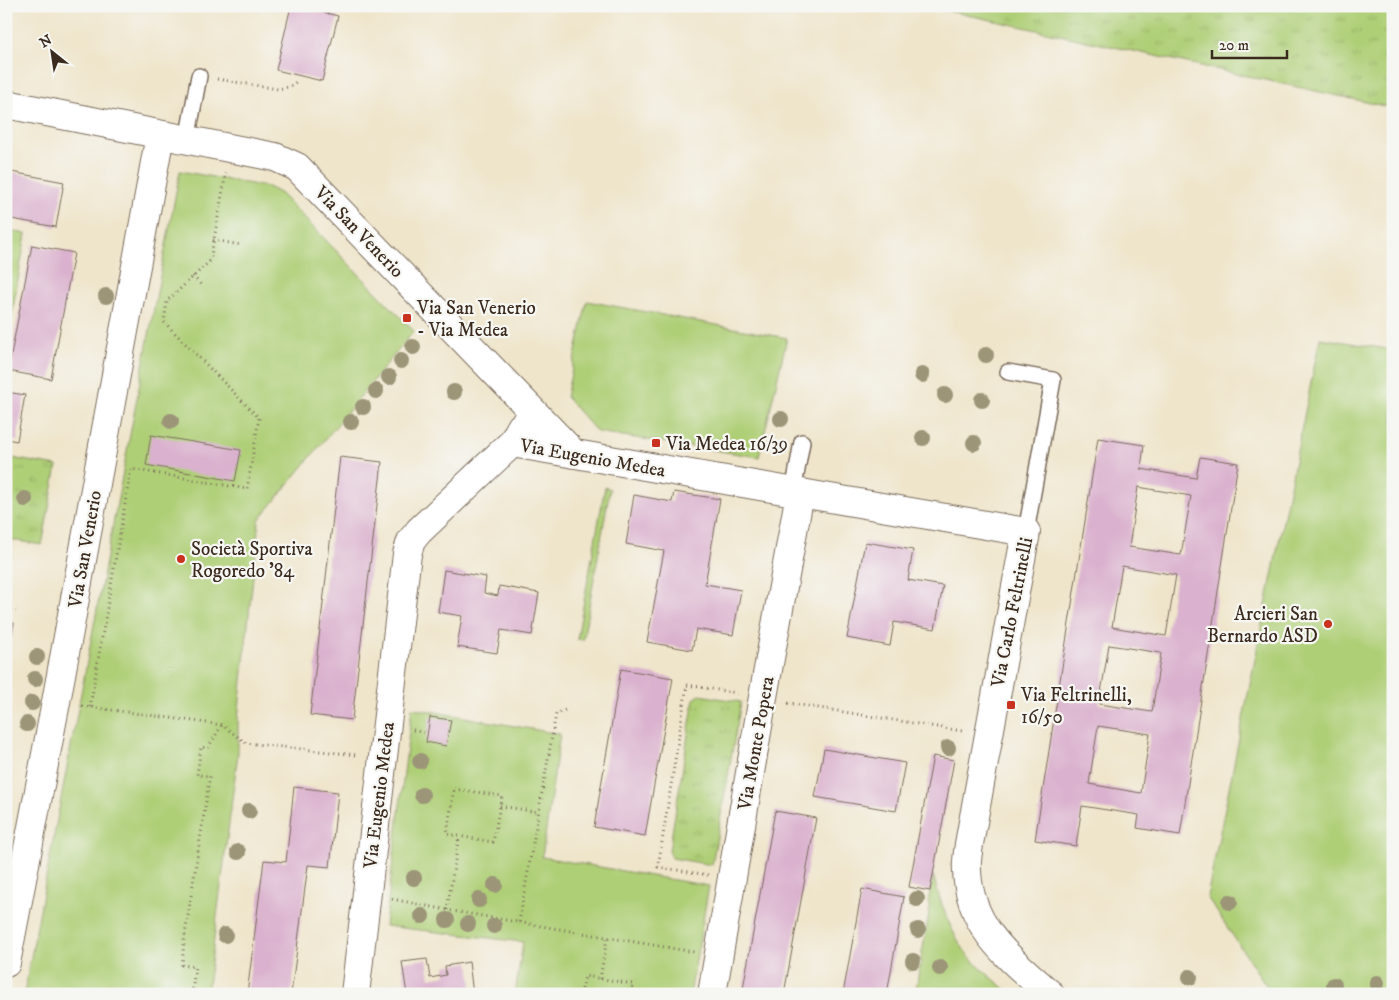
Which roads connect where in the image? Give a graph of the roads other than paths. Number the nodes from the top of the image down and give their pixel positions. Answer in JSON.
{"nodes":[{"id":1,"x":199,"y":76,"type":"road end"},
{"id":2,"x":6,"y":104,"type":"edge"},
{"id":3,"x":160,"y":135,"type":"junction"},
{"id":4,"x":187,"y":140,"type":"junction"},
{"id":5,"x":1008,"y":372,"type":"dead end"},
{"id":6,"x":520,"y":397,"type":"junction"},
{"id":7,"x":802,"y":442,"type":"dead end"},
{"id":8,"x":512,"y":443,"type":"junction"},
{"id":9,"x":574,"y":454,"type":"junction"},
{"id":10,"x":796,"y":493,"type":"junction"},
{"id":11,"x":1026,"y":532,"type":"junction"},
{"id":12,"x":6,"y":963,"type":"edge"},
{"id":13,"x":355,"y":994,"type":"edge"},
{"id":14,"x":712,"y":994,"type":"edge"},
{"id":15,"x":1050,"y":994,"type":"edge"}],
"edges":[{"from":1,"to":4,"type":"lane"},
{"from":2,"to":3,"type":"street","name":"Via San Venerio"},
{"from":3,"to":4,"type":"street","name":"Via San Venerio"},
{"from":3,"to":12,"type":"street","name":"Via San Venerio"},
{"from":4,"to":6,"type":"street","name":"Via San Venerio"},
{"from":5,"to":11,"type":"lane","name":"Via Carlo Feltrinelli"},
{"from":6,"to":8,"type":"street"},
{"from":6,"to":9,"type":"street","name":"Via San Venerio"},
{"from":7,"to":10,"type":"lane"},
{"from":8,"to":9,"type":"street","name":"Via Eugenio Medea"},
{"from":8,"to":13,"type":"street","name":"Via Eugenio Medea"},
{"from":9,"to":10,"type":"street","name":"Via Eugenio Medea"},
{"from":10,"to":11,"type":"street","name":"Via Eugenio Medea"},
{"from":10,"to":14,"type":"street","name":"Via Monte Popera"},
{"from":11,"to":15,"type":"street","name":"Via Carlo Feltrinelli"}]}
